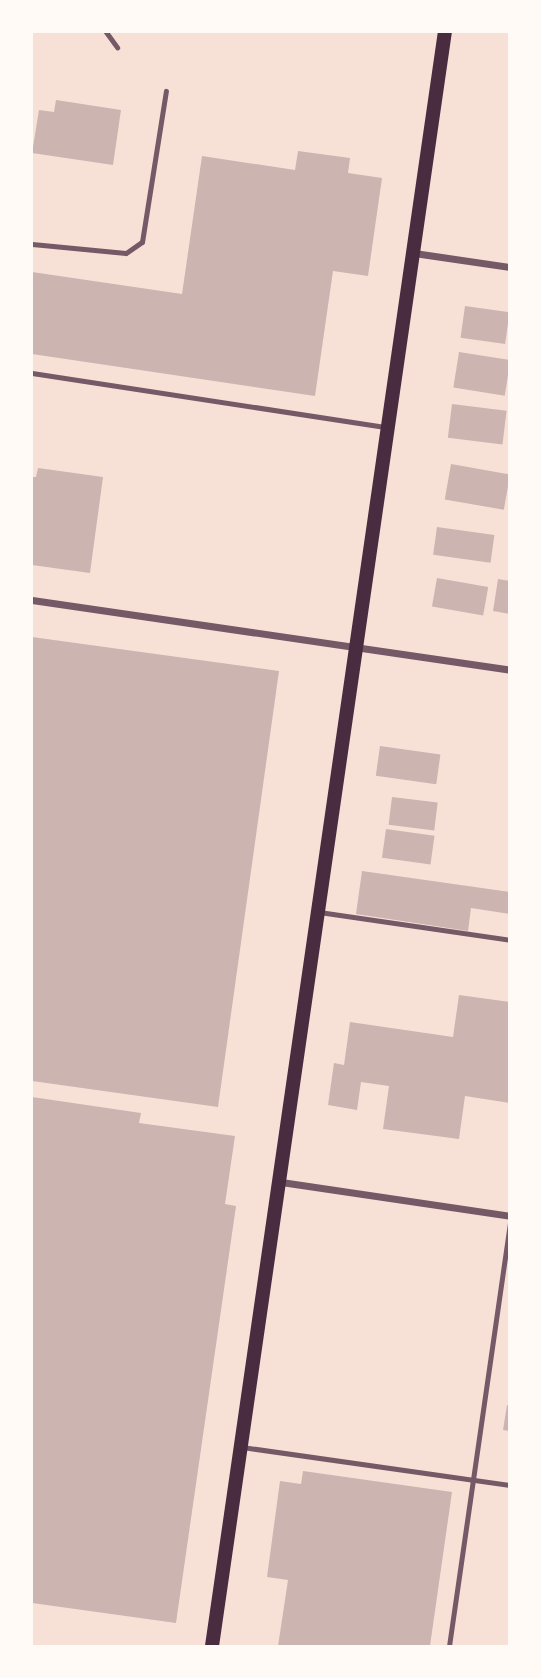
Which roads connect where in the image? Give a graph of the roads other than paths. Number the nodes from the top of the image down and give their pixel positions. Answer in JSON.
{"nodes":[{"id":1,"x":106,"y":32,"type":"edge"},
{"id":2,"x":445,"y":32,"type":"edge"},
{"id":3,"x":117,"y":47,"type":"dead end"},
{"id":4,"x":166,"y":92,"type":"dead end"},
{"id":5,"x":32,"y":244,"type":"edge"},
{"id":6,"x":414,"y":253,"type":"junction"},
{"id":7,"x":509,"y":267,"type":"edge"},
{"id":8,"x":32,"y":373,"type":"edge"},
{"id":9,"x":388,"y":427,"type":"junction"},
{"id":10,"x":32,"y":600,"type":"edge"},
{"id":11,"x":357,"y":646,"type":"junction"},
{"id":12,"x":509,"y":670,"type":"edge"},
{"id":13,"x":319,"y":912,"type":"junction"},
{"id":14,"x":509,"y":940,"type":"edge"},
{"id":15,"x":281,"y":1182,"type":"junction"},
{"id":16,"x":509,"y":1216,"type":"edge"},
{"id":17,"x":509,"y":1223,"type":"edge"},
{"id":18,"x":242,"y":1447,"type":"junction"},
{"id":19,"x":472,"y":1480,"type":"junction"},
{"id":20,"x":509,"y":1485,"type":"edge"},
{"id":21,"x":212,"y":1647,"type":"edge"},
{"id":22,"x":449,"y":1647,"type":"edge"}],
"edges":[{"from":1,"to":3,"type":"lane"},
{"from":2,"to":6,"type":"main road"},
{"from":4,"to":5,"type":"lane"},
{"from":6,"to":7,"type":"street"},
{"from":6,"to":9,"type":"main road"},
{"from":8,"to":9,"type":"lane"},
{"from":9,"to":11,"type":"main road"},
{"from":10,"to":11,"type":"street"},
{"from":11,"to":12,"type":"street"},
{"from":11,"to":13,"type":"main road"},
{"from":13,"to":14,"type":"lane"},
{"from":13,"to":15,"type":"main road"},
{"from":15,"to":16,"type":"street"},
{"from":15,"to":18,"type":"main road"},
{"from":17,"to":19,"type":"lane"},
{"from":18,"to":19,"type":"lane"},
{"from":18,"to":21,"type":"main road"},
{"from":19,"to":20,"type":"lane"},
{"from":19,"to":22,"type":"lane"}]}
